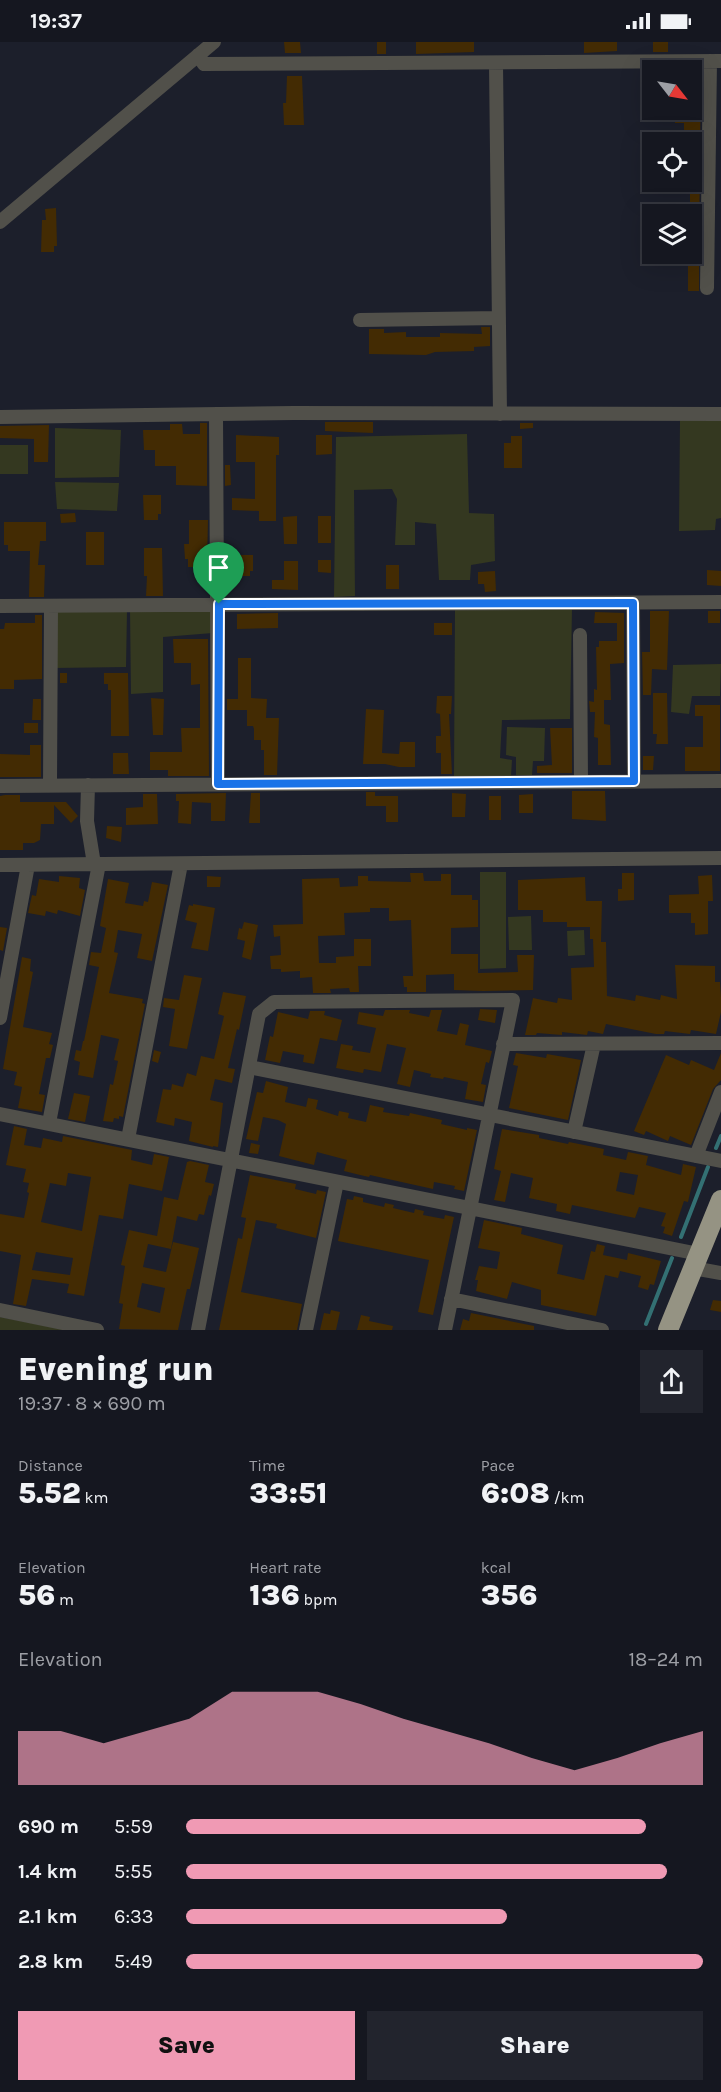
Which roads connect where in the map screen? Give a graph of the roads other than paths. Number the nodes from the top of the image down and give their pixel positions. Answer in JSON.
{"nodes":[{"id":1,"x":214,"y":42,"type":"edge"},
{"id":2,"x":198,"y":55,"type":"junction"},
{"id":3,"x":715,"y":61,"type":"edge"},
{"id":4,"x":496,"y":64,"type":"junction"},
{"id":5,"x":0,"y":222,"type":"edge"},
{"id":6,"x":707,"y":288,"type":"dead end"},
{"id":7,"x":499,"y":318,"type":"junction"},
{"id":8,"x":360,"y":320,"type":"dead end"},
{"id":9,"x":216,"y":414,"type":"junction"},
{"id":10,"x":500,"y":414,"type":"junction"},
{"id":11,"x":721,"y":414,"type":"edge"},
{"id":12,"x":0,"y":417,"type":"edge"},
{"id":13,"x":721,"y":602,"type":"edge"},
{"id":14,"x":633,"y":603,"type":"junction"},
{"id":15,"x":219,"y":604,"type":"junction"},
{"id":16,"x":0,"y":606,"type":"edge"},
{"id":17,"x":51,"y":606,"type":"junction"},
{"id":18,"x":580,"y":635,"type":"dead end"},
{"id":19,"x":634,"y":781,"type":"junction"},
{"id":20,"x":721,"y":781,"type":"edge"},
{"id":21,"x":581,"y":782,"type":"junction"},
{"id":22,"x":218,"y":784,"type":"junction"},
{"id":23,"x":50,"y":785,"type":"junction"},
{"id":24,"x":88,"y":785,"type":"junction"},
{"id":25,"x":0,"y":786,"type":"edge"},
{"id":26,"x":721,"y":858,"type":"edge"},
{"id":27,"x":97,"y":864,"type":"junction"},
{"id":28,"x":181,"y":864,"type":"junction"},
{"id":29,"x":0,"y":865,"type":"edge"},
{"id":30,"x":28,"y":865,"type":"junction"},
{"id":31,"x":0,"y":1018,"type":"edge"},
{"id":32,"x":721,"y":1043,"type":"edge"},
{"id":33,"x":503,"y":1044,"type":"junction"},
{"id":34,"x":594,"y":1044,"type":"junction"},
{"id":35,"x":249,"y":1067,"type":"junction"},
{"id":36,"x":721,"y":1092,"type":"edge"},
{"id":37,"x":489,"y":1116,"type":"junction"},
{"id":38,"x":1,"y":1119,"type":"edge"},
{"id":39,"x":49,"y":1124,"type":"junction"},
{"id":40,"x":574,"y":1132,"type":"junction"},
{"id":41,"x":128,"y":1139,"type":"junction"},
{"id":42,"x":696,"y":1156,"type":"junction"},
{"id":43,"x":230,"y":1159,"type":"junction"},
{"id":44,"x":721,"y":1161,"type":"edge"},
{"id":45,"x":337,"y":1182,"type":"junction"},
{"id":46,"x":721,"y":1200,"type":"edge"},
{"id":47,"x":470,"y":1208,"type":"junction"},
{"id":48,"x":715,"y":1230,"type":"edge"},
{"id":49,"x":696,"y":1261,"type":"junction"},
{"id":50,"x":721,"y":1273,"type":"edge"},
{"id":51,"x":451,"y":1299,"type":"junction"},
{"id":52,"x":0,"y":1310,"type":"edge"},
{"id":53,"x":97,"y":1330,"type":"edge"},
{"id":54,"x":198,"y":1330,"type":"edge"},
{"id":55,"x":306,"y":1330,"type":"edge"},
{"id":56,"x":445,"y":1330,"type":"edge"},
{"id":57,"x":602,"y":1330,"type":"edge"},
{"id":58,"x":668,"y":1330,"type":"edge"}],
"edges":[{"from":1,"to":2,"type":"street"},
{"from":2,"to":4,"type":"street"},
{"from":2,"to":5,"type":"street"},
{"from":3,"to":4,"type":"street"},
{"from":3,"to":6,"type":"street"},
{"from":4,"to":7,"type":"street"},
{"from":7,"to":8,"type":"street"},
{"from":7,"to":10,"type":"street"},
{"from":9,"to":10,"type":"street"},
{"from":9,"to":12,"type":"street"},
{"from":9,"to":15,"type":"street"},
{"from":10,"to":11,"type":"street"},
{"from":13,"to":14,"type":"street"},
{"from":14,"to":15,"type":"street"},
{"from":14,"to":19,"type":"street"},
{"from":15,"to":17,"type":"street"},
{"from":15,"to":22,"type":"street"},
{"from":16,"to":17,"type":"street"},
{"from":17,"to":23,"type":"street"},
{"from":18,"to":21,"type":"street"},
{"from":19,"to":20,"type":"street"},
{"from":19,"to":21,"type":"street"},
{"from":21,"to":22,"type":"street"},
{"from":22,"to":24,"type":"street"},
{"from":23,"to":24,"type":"street"},
{"from":23,"to":25,"type":"street"},
{"from":24,"to":27,"type":"street"},
{"from":26,"to":28,"type":"street"},
{"from":27,"to":28,"type":"street"},
{"from":27,"to":30,"type":"street"},
{"from":27,"to":39,"type":"street"},
{"from":28,"to":41,"type":"street"},
{"from":29,"to":30,"type":"street"},
{"from":30,"to":31,"type":"street"},
{"from":32,"to":34,"type":"street"},
{"from":33,"to":34,"type":"street"},
{"from":33,"to":35,"type":"street"},
{"from":33,"to":37,"type":"street"},
{"from":34,"to":40,"type":"street"},
{"from":35,"to":37,"type":"street"},
{"from":35,"to":43,"type":"street"},
{"from":36,"to":42,"type":"street"},
{"from":37,"to":40,"type":"street"},
{"from":37,"to":47,"type":"street"},
{"from":38,"to":39,"type":"street"},
{"from":39,"to":41,"type":"street"},
{"from":40,"to":42,"type":"street"},
{"from":41,"to":43,"type":"street"},
{"from":42,"to":44,"type":"street"},
{"from":43,"to":45,"type":"street"},
{"from":43,"to":54,"type":"street"},
{"from":45,"to":47,"type":"street"},
{"from":45,"to":55,"type":"street"},
{"from":46,"to":48,"type":"highway"},
{"from":47,"to":49,"type":"street"},
{"from":47,"to":51,"type":"street"},
{"from":48,"to":49,"type":"highway"},
{"from":49,"to":50,"type":"street"},
{"from":49,"to":58,"type":"highway"},
{"from":51,"to":56,"type":"street"},
{"from":51,"to":57,"type":"street"},
{"from":52,"to":53,"type":"street"}]}
